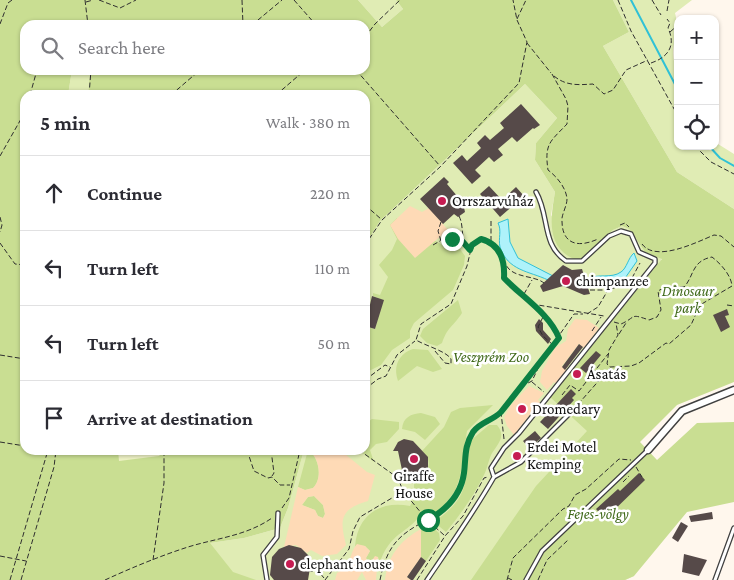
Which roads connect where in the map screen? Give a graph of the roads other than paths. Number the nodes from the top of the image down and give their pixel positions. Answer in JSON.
{"nodes":[{"id":1,"x":536,"y":192,"type":"dead end"},
{"id":2,"x":734,"y":390,"type":"edge"},
{"id":3,"x":569,"y":414,"type":"road end"},
{"id":4,"x":648,"y":450,"type":"joint"},
{"id":5,"x":494,"y":477,"type":"junction"},
{"id":6,"x":278,"y":513,"type":"road end"},
{"id":7,"x":734,"y":528,"type":"edge"},
{"id":8,"x":267,"y":580,"type":"edge"},
{"id":9,"x":427,"y":580,"type":"edge"},
{"id":10,"x":526,"y":580,"type":"edge"},
{"id":11,"x":715,"y":580,"type":"edge"}],
"edges":[{"from":1,"to":5,"type":"lane"},
{"from":2,"to":4,"type":"street"},
{"from":3,"to":5,"type":"lane"},
{"from":4,"to":10,"type":"lane"},
{"from":5,"to":9,"type":"lane"},
{"from":6,"to":8,"type":"lane"},
{"from":7,"to":11,"type":"lane"}]}
